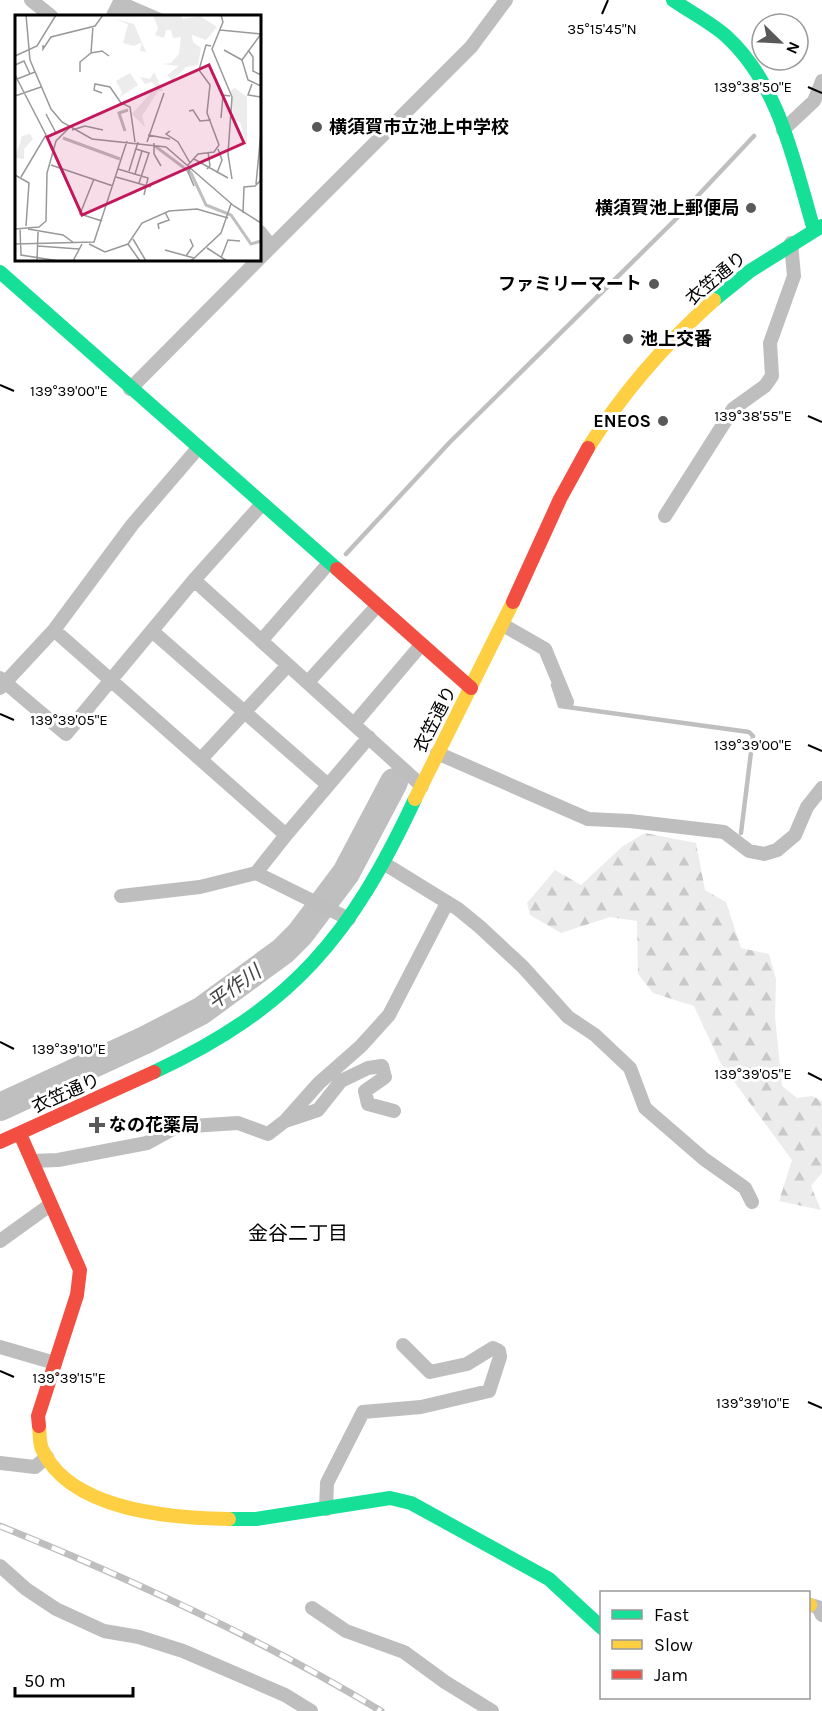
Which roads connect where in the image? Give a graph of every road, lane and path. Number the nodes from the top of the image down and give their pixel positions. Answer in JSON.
{"nodes":[{"id":1,"x":31,"y":0,"type":"edge"},
{"id":2,"x":506,"y":0,"type":"edge"},
{"id":3,"x":673,"y":0,"type":"edge"},
{"id":4,"x":50,"y":15,"type":"edge"},
{"id":5,"x":821,"y":88,"type":"edge"},
{"id":6,"x":783,"y":130,"type":"junction"},
{"id":7,"x":818,"y":228,"type":"edge"},
{"id":8,"x":261,"y":233,"type":"edge"},
{"id":9,"x":791,"y":243,"type":"junction"},
{"id":10,"x":271,"y":246,"type":"junction"},
{"id":11,"x":261,"y":257,"type":"edge"},
{"id":12,"x":257,"y":261,"type":"edge"},
{"id":13,"x":0,"y":272,"type":"edge"},
{"id":14,"x":130,"y":388,"type":"junction"},
{"id":15,"x":199,"y":447,"type":"junction"},
{"id":16,"x":262,"y":504,"type":"junction"},
{"id":17,"x":665,"y":516,"type":"dead end"},
{"id":18,"x":328,"y":563,"type":"junction"},
{"id":19,"x":194,"y":580,"type":"junction"},
{"id":20,"x":377,"y":606,"type":"junction"},
{"id":21,"x":503,"y":625,"type":"junction"},
{"id":22,"x":54,"y":630,"type":"junction"},
{"id":23,"x":152,"y":631,"type":"junction"},
{"id":24,"x":261,"y":641,"type":"junction"},
{"id":25,"x":421,"y":645,"type":"junction"},
{"id":26,"x":288,"y":665,"type":"junction"},
{"id":27,"x":112,"y":679,"type":"junction"},
{"id":28,"x":308,"y":682,"type":"junction"},
{"id":29,"x":2,"y":683,"type":"edge"},
{"id":30,"x":471,"y":688,"type":"junction"},
{"id":31,"x":567,"y":702,"type":"dead end"},
{"id":32,"x":245,"y":712,"type":"junction"},
{"id":33,"x":354,"y":724,"type":"junction"},
{"id":34,"x":369,"y":737,"type":"junction"},
{"id":35,"x":437,"y":753,"type":"junction"},
{"id":36,"x":201,"y":759,"type":"junction"},
{"id":37,"x":328,"y":785,"type":"junction"},
{"id":38,"x":422,"y":786,"type":"junction"},
{"id":39,"x":822,"y":788,"type":"edge"},
{"id":40,"x":286,"y":835,"type":"junction"},
{"id":41,"x":385,"y":864,"type":"junction"},
{"id":42,"x":256,"y":873,"type":"junction"},
{"id":43,"x":121,"y":896,"type":"dead end"},
{"id":44,"x":447,"y":903,"type":"junction"},
{"id":45,"x":349,"y":919,"type":"junction"},
{"id":46,"x":394,"y":1111,"type":"dead end"},
{"id":47,"x":285,"y":1121,"type":"junction"},
{"id":48,"x":20,"y":1134,"type":"junction"},
{"id":49,"x":0,"y":1142,"type":"edge"},
{"id":50,"x":32,"y":1161,"type":"junction"},
{"id":51,"x":752,"y":1202,"type":"dead end"},
{"id":52,"x":50,"y":1204,"type":"junction"},
{"id":53,"x":0,"y":1241,"type":"edge"},
{"id":54,"x":403,"y":1345,"type":"dead end"},
{"id":55,"x":0,"y":1347,"type":"edge"},
{"id":56,"x":55,"y":1363,"type":"junction"},
{"id":57,"x":47,"y":1457,"type":"junction"},
{"id":58,"x":0,"y":1463,"type":"edge"},
{"id":59,"x":326,"y":1509,"type":"junction"},
{"id":60,"x":0,"y":1566,"type":"edge"},
{"id":61,"x":810,"y":1605,"type":"edge"},
{"id":62,"x":312,"y":1608,"type":"dead end"},
{"id":63,"x":822,"y":1615,"type":"edge"},
{"id":64,"x":600,"y":1626,"type":"edge"},
{"id":65,"x":311,"y":1711,"type":"edge"},
{"id":66,"x":492,"y":1711,"type":"edge"}],
"edges":[{"from":1,"to":4,"type":"street"},
{"from":2,"to":10,"type":"street"},
{"from":3,"to":6,"type":"street"},
{"from":5,"to":6,"type":"street"},
{"from":6,"to":7,"type":"street"},
{"from":7,"to":9,"type":"street","name":"衣笠通り"},
{"from":8,"to":10,"type":"street"},
{"from":9,"to":17,"type":"street"},
{"from":9,"to":21,"type":"street","name":"衣笠通り"},
{"from":10,"to":11,"type":"street"},
{"from":12,"to":14,"type":"street"},
{"from":13,"to":14,"type":"street"},
{"from":14,"to":15,"type":"street"},
{"from":15,"to":16,"type":"street"},
{"from":15,"to":22,"type":"street"},
{"from":16,"to":18,"type":"street"},
{"from":16,"to":19,"type":"street"},
{"from":18,"to":20,"type":"street"},
{"from":18,"to":24,"type":"street"},
{"from":19,"to":23,"type":"street"},
{"from":19,"to":24,"type":"street"},
{"from":20,"to":25,"type":"street"},
{"from":20,"to":28,"type":"street"},
{"from":21,"to":30,"type":"street","name":"衣笠通り"},
{"from":21,"to":31,"type":"street"},
{"from":22,"to":27,"type":"street"},
{"from":22,"to":29,"type":"street"},
{"from":23,"to":27,"type":"street"},
{"from":23,"to":32,"type":"street"},
{"from":24,"to":26,"type":"street"},
{"from":25,"to":30,"type":"street"},
{"from":25,"to":33,"type":"street"},
{"from":26,"to":28,"type":"street"},
{"from":26,"to":32,"type":"street"},
{"from":27,"to":29,"type":"street"},
{"from":27,"to":36,"type":"street"},
{"from":28,"to":33,"type":"street"},
{"from":30,"to":35,"type":"street","name":"衣笠通り"},
{"from":32,"to":36,"type":"street"},
{"from":32,"to":37,"type":"street"},
{"from":33,"to":34,"type":"street"},
{"from":34,"to":37,"type":"street"},
{"from":34,"to":38,"type":"street"},
{"from":35,"to":38,"type":"street","name":"衣笠通り"},
{"from":35,"to":39,"type":"street"},
{"from":36,"to":40,"type":"street"},
{"from":37,"to":40,"type":"street"},
{"from":38,"to":41,"type":"street","name":"衣笠通り"},
{"from":40,"to":42,"type":"street"},
{"from":41,"to":44,"type":"street"},
{"from":41,"to":45,"type":"street","name":"衣笠通り"},
{"from":42,"to":43,"type":"street"},
{"from":42,"to":45,"type":"street"},
{"from":44,"to":47,"type":"street"},
{"from":44,"to":51,"type":"street"},
{"from":45,"to":48,"type":"street","name":"衣笠通り"},
{"from":46,"to":47,"type":"street"},
{"from":47,"to":50,"type":"street"},
{"from":48,"to":49,"type":"street","name":"衣笠通り"},
{"from":48,"to":50,"type":"street"},
{"from":50,"to":52,"type":"street"},
{"from":52,"to":53,"type":"street"},
{"from":52,"to":56,"type":"street"},
{"from":54,"to":59,"type":"street"},
{"from":55,"to":56,"type":"street"},
{"from":56,"to":57,"type":"street"},
{"from":57,"to":58,"type":"street"},
{"from":57,"to":59,"type":"street"},
{"from":59,"to":64,"type":"street"},
{"from":60,"to":65,"type":"street"},
{"from":61,"to":63,"type":"street"},
{"from":62,"to":66,"type":"street"}]}
